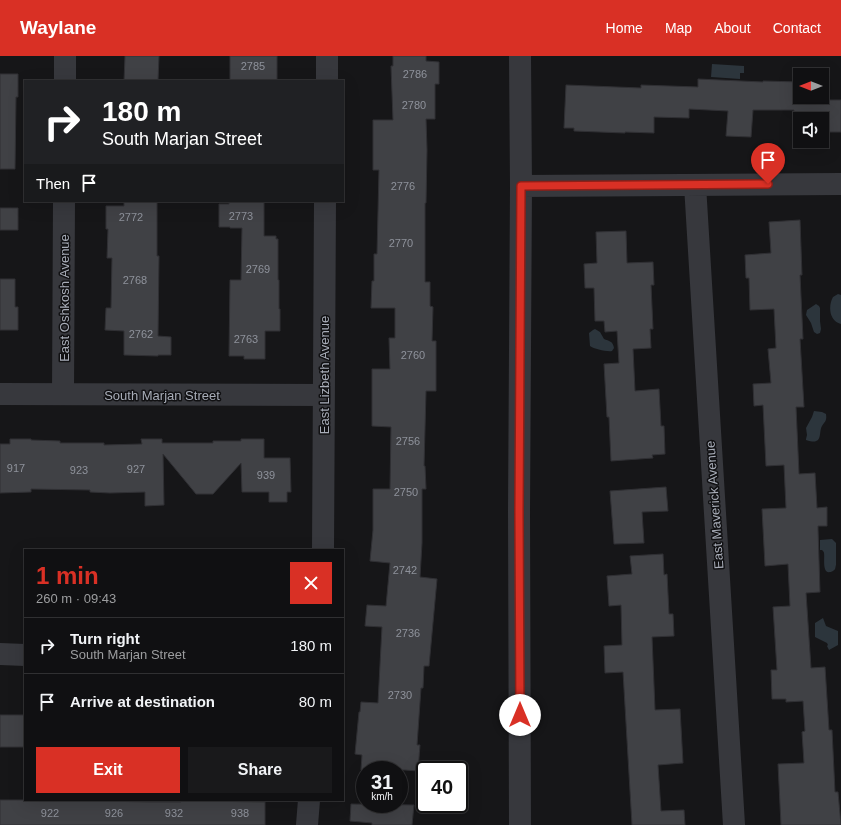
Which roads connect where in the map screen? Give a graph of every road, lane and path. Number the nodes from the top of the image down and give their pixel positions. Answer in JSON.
{"nodes":[{"id":1,"x":65,"y":56,"type":"edge"},
{"id":2,"x":327,"y":56,"type":"edge"},
{"id":3,"x":520,"y":56,"type":"edge"},
{"id":4,"x":64,"y":80,"type":"edge"},
{"id":5,"x":326,"y":80,"type":"edge"},
{"id":6,"x":841,"y":184,"type":"edge"},
{"id":7,"x":695,"y":185,"type":"junction"},
{"id":8,"x":521,"y":186,"type":"junction"},
{"id":9,"x":64,"y":202,"type":"edge"},
{"id":10,"x":325,"y":202,"type":"edge"},
{"id":11,"x":0,"y":394,"type":"edge"},
{"id":12,"x":63,"y":394,"type":"junction"},
{"id":13,"x":323,"y":395,"type":"junction"},
{"id":14,"x":323,"y":549,"type":"edge"},
{"id":15,"x":0,"y":654,"type":"edge"},
{"id":16,"x":24,"y":654,"type":"edge"},
{"id":17,"x":309,"y":801,"type":"edge"},
{"id":18,"x":307,"y":825,"type":"edge"},
{"id":19,"x":520,"y":825,"type":"edge"},
{"id":20,"x":734,"y":825,"type":"edge"}],
"edges":[{"from":1,"to":4,"type":"street"},
{"from":2,"to":5,"type":"street"},
{"from":3,"to":8,"type":"street"},
{"from":6,"to":7,"type":"street"},
{"from":7,"to":8,"type":"street"},
{"from":7,"to":20,"type":"street","name":"East Maverick Avenue"},
{"from":8,"to":19,"type":"street"},
{"from":9,"to":12,"type":"street","name":"East Oshkosh Avenue"},
{"from":10,"to":13,"type":"street","name":"East Lizbeth Avenue"},
{"from":11,"to":12,"type":"street","name":"South Marjan Street"},
{"from":12,"to":13,"type":"street","name":"South Marjan Street"},
{"from":13,"to":14,"type":"street","name":"East Lizbeth Avenue"},
{"from":15,"to":16,"type":"street"},
{"from":17,"to":18,"type":"street"}]}
